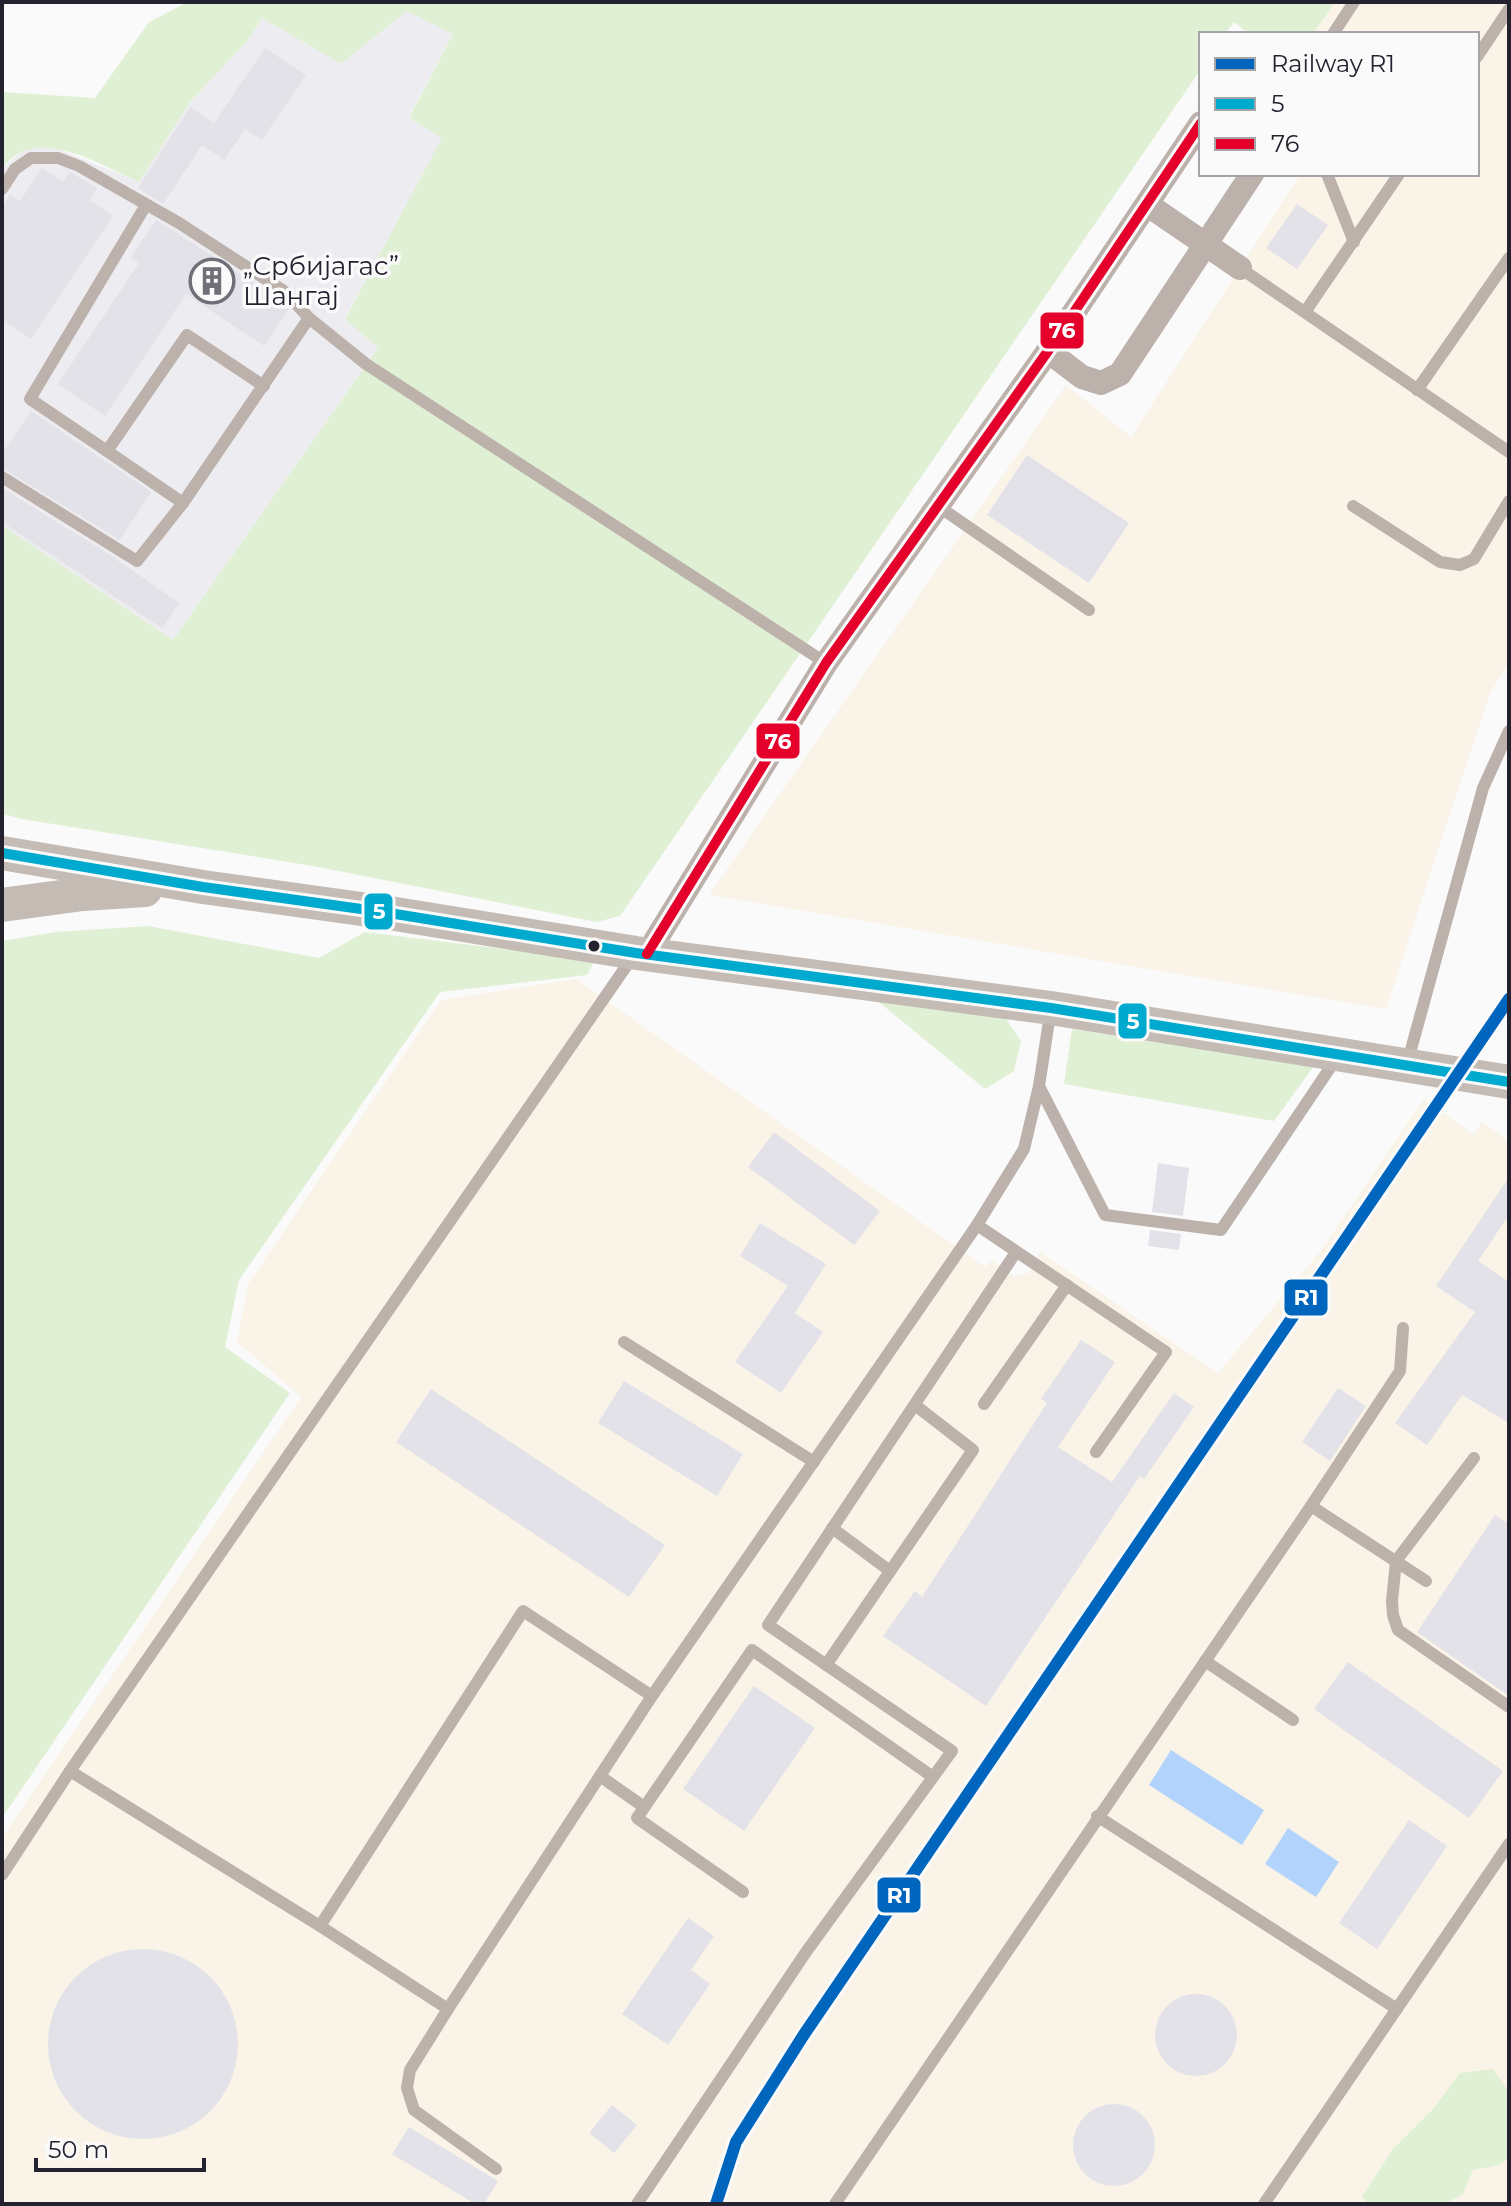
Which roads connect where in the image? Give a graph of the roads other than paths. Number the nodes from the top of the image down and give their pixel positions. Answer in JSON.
{"nodes":[{"id":1,"x":1354,"y":2,"type":"edge"},
{"id":2,"x":1509,"y":9,"type":"edge"},
{"id":3,"x":1334,"y":32,"type":"edge"},
{"id":4,"x":1479,"y":54,"type":"edge"},
{"id":5,"x":1199,"y":126,"type":"edge"},
{"id":6,"x":1251,"y":176,"type":"edge"},
{"id":7,"x":1328,"y":176,"type":"edge"},
{"id":8,"x":1398,"y":176,"type":"edge"},
{"id":9,"x":2,"y":189,"type":"edge"},
{"id":10,"x":146,"y":205,"type":"junction"},
{"id":11,"x":1148,"y":205,"type":"junction"},
{"id":12,"x":1354,"y":242,"type":"junction"},
{"id":13,"x":1204,"y":244,"type":"junction"},
{"id":14,"x":1509,"y":258,"type":"edge"},
{"id":15,"x":1240,"y":268,"type":"joint"},
{"id":16,"x":1305,"y":312,"type":"junction"},
{"id":17,"x":309,"y":318,"type":"junction"},
{"id":18,"x":1048,"y":351,"type":"junction"},
{"id":19,"x":264,"y":386,"type":"junction"},
{"id":20,"x":1417,"y":390,"type":"junction"},
{"id":21,"x":107,"y":451,"type":"junction"},
{"id":22,"x":1509,"y":452,"type":"edge"},
{"id":23,"x":2,"y":477,"type":"edge"},
{"id":24,"x":1509,"y":501,"type":"edge"},
{"id":25,"x":183,"y":503,"type":"junction"},
{"id":26,"x":938,"y":506,"type":"junction"},
{"id":27,"x":1353,"y":506,"type":"dead end"},
{"id":28,"x":1089,"y":610,"type":"dead end"},
{"id":29,"x":826,"y":663,"type":"junction"},
{"id":30,"x":1509,"y":731,"type":"edge"},
{"id":31,"x":2,"y":853,"type":"edge"},
{"id":32,"x":203,"y":887,"type":"junction"},
{"id":33,"x":2,"y":905,"type":"edge"},
{"id":34,"x":642,"y":953,"type":"junction"},
{"id":35,"x":1051,"y":1008,"type":"junction"},
{"id":36,"x":1341,"y":1053,"type":"junction"},
{"id":37,"x":1407,"y":1064,"type":"junction"},
{"id":38,"x":1509,"y":1082,"type":"edge"},
{"id":39,"x":1039,"y":1086,"type":"junction"},
{"id":40,"x":977,"y":1225,"type":"junction"},
{"id":41,"x":1016,"y":1252,"type":"junction"},
{"id":42,"x":1067,"y":1285,"type":"junction"},
{"id":43,"x":1403,"y":1328,"type":"dead end"},
{"id":44,"x":624,"y":1342,"type":"dead end"},
{"id":45,"x":984,"y":1404,"type":"dead end"},
{"id":46,"x":915,"y":1405,"type":"junction"},
{"id":47,"x":1096,"y":1452,"type":"dead end"},
{"id":48,"x":1474,"y":1458,"type":"dead end"},
{"id":49,"x":814,"y":1462,"type":"junction"},
{"id":50,"x":1311,"y":1506,"type":"junction"},
{"id":51,"x":832,"y":1528,"type":"junction"},
{"id":52,"x":1396,"y":1561,"type":"junction"},
{"id":53,"x":890,"y":1571,"type":"junction"},
{"id":54,"x":1426,"y":1581,"type":"dead end"},
{"id":55,"x":1205,"y":1661,"type":"junction"},
{"id":56,"x":826,"y":1665,"type":"junction"},
{"id":57,"x":652,"y":1696,"type":"junction"},
{"id":58,"x":1509,"y":1707,"type":"edge"},
{"id":59,"x":1293,"y":1720,"type":"dead end"},
{"id":60,"x":70,"y":1771,"type":"junction"},
{"id":61,"x":600,"y":1776,"type":"junction"},
{"id":62,"x":933,"y":1777,"type":"junction"},
{"id":63,"x":644,"y":1807,"type":"junction"},
{"id":64,"x":1097,"y":1816,"type":"junction"},
{"id":65,"x":1509,"y":1844,"type":"edge"},
{"id":66,"x":2,"y":1875,"type":"edge"},
{"id":67,"x":743,"y":1892,"type":"dead end"},
{"id":68,"x":320,"y":1926,"type":"junction"},
{"id":69,"x":448,"y":2009,"type":"junction"},
{"id":70,"x":1397,"y":2009,"type":"junction"},
{"id":71,"x":496,"y":2169,"type":"dead end"},
{"id":72,"x":637,"y":2204,"type":"edge"},
{"id":73,"x":835,"y":2204,"type":"edge"},
{"id":74,"x":1264,"y":2204,"type":"edge"}],
"edges":[{"from":1,"to":3,"type":"lane"},
{"from":2,"to":4,"type":"lane"},
{"from":5,"to":11,"type":"street"},
{"from":6,"to":13,"type":"street"},
{"from":7,"to":12,"type":"lane"},
{"from":8,"to":12,"type":"lane"},
{"from":9,"to":10,"type":"lane"},
{"from":10,"to":17,"type":"lane"},
{"from":10,"to":21,"type":"lane"},
{"from":11,"to":13,"type":"street"},
{"from":11,"to":18,"type":"street"},
{"from":12,"to":16,"type":"lane"},
{"from":13,"to":15,"type":"street"},
{"from":13,"to":18,"type":"street"},
{"from":14,"to":20,"type":"lane"},
{"from":15,"to":16,"type":"lane"},
{"from":16,"to":20,"type":"lane"},
{"from":17,"to":19,"type":"lane"},
{"from":17,"to":29,"type":"lane"},
{"from":18,"to":26,"type":"street"},
{"from":19,"to":21,"type":"lane"},
{"from":19,"to":25,"type":"lane"},
{"from":20,"to":22,"type":"lane"},
{"from":21,"to":25,"type":"lane"},
{"from":23,"to":25,"type":"lane"},
{"from":24,"to":27,"type":"lane"},
{"from":26,"to":28,"type":"lane"},
{"from":26,"to":29,"type":"street"},
{"from":29,"to":34,"type":"street"},
{"from":30,"to":37,"type":"lane"},
{"from":31,"to":32,"type":"street"},
{"from":32,"to":33,"type":"street"},
{"from":32,"to":34,"type":"street"},
{"from":34,"to":35,"type":"street"},
{"from":34,"to":60,"type":"lane"},
{"from":35,"to":36,"type":"street"},
{"from":35,"to":39,"type":"lane"},
{"from":36,"to":37,"type":"street"},
{"from":36,"to":39,"type":"lane"},
{"from":37,"to":38,"type":"street"},
{"from":39,"to":40,"type":"lane"},
{"from":40,"to":41,"type":"lane"},
{"from":40,"to":49,"type":"lane"},
{"from":41,"to":42,"type":"lane"},
{"from":41,"to":46,"type":"lane"},
{"from":42,"to":45,"type":"lane"},
{"from":42,"to":47,"type":"lane"},
{"from":43,"to":50,"type":"lane"},
{"from":44,"to":49,"type":"lane"},
{"from":46,"to":51,"type":"lane"},
{"from":46,"to":53,"type":"lane"},
{"from":48,"to":52,"type":"lane"},
{"from":49,"to":57,"type":"lane"},
{"from":50,"to":52,"type":"lane"},
{"from":50,"to":55,"type":"lane"},
{"from":51,"to":53,"type":"lane"},
{"from":51,"to":56,"type":"lane"},
{"from":52,"to":54,"type":"lane"},
{"from":52,"to":58,"type":"lane"},
{"from":53,"to":56,"type":"lane"},
{"from":55,"to":59,"type":"lane"},
{"from":55,"to":64,"type":"lane"},
{"from":56,"to":62,"type":"lane"},
{"from":57,"to":61,"type":"lane"},
{"from":57,"to":68,"type":"lane"},
{"from":60,"to":66,"type":"lane"},
{"from":60,"to":68,"type":"lane"},
{"from":61,"to":63,"type":"lane"},
{"from":61,"to":69,"type":"lane"},
{"from":62,"to":63,"type":"lane"},
{"from":62,"to":72,"type":"lane"},
{"from":63,"to":67,"type":"lane"},
{"from":64,"to":70,"type":"lane"},
{"from":64,"to":73,"type":"lane"},
{"from":65,"to":70,"type":"lane"},
{"from":68,"to":69,"type":"lane"},
{"from":69,"to":71,"type":"lane"},
{"from":70,"to":74,"type":"lane"}]}
